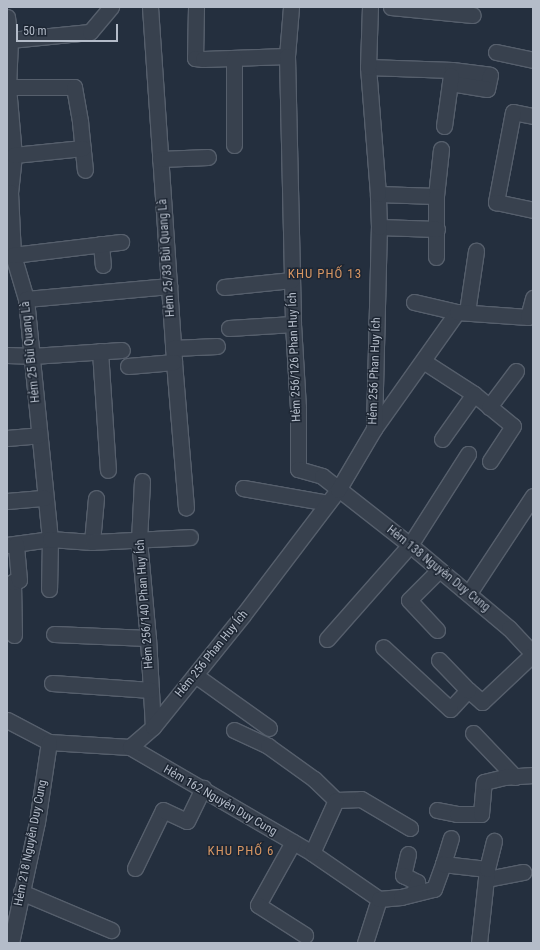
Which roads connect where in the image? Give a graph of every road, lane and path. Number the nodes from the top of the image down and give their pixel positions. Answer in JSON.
{"nodes":[{"id":1,"x":111,"y":7,"type":"edge"},
{"id":2,"x":150,"y":7,"type":"edge"},
{"id":3,"x":196,"y":7,"type":"edge"},
{"id":4,"x":291,"y":7,"type":"edge"},
{"id":5,"x":370,"y":7,"type":"edge"},
{"id":6,"x":391,"y":7,"type":"edge"},
{"id":7,"x":7,"y":14,"type":"edge"},
{"id":8,"x":474,"y":15,"type":"dead end"},
{"id":9,"x":7,"y":17,"type":"edge"},
{"id":10,"x":10,"y":40,"type":"junction"},
{"id":11,"x":496,"y":52,"type":"dead end"},
{"id":12,"x":288,"y":56,"type":"junction"},
{"id":13,"x":234,"y":58,"type":"junction"},
{"id":14,"x":533,"y":60,"type":"edge"},
{"id":15,"x":368,"y":67,"type":"junction"},
{"id":16,"x":8,"y":87,"type":"edge"},
{"id":17,"x":533,"y":116,"type":"edge"},
{"id":18,"x":444,"y":126,"type":"dead end"},
{"id":19,"x":10,"y":128,"type":"edge"},
{"id":20,"x":234,"y":145,"type":"dead end"},
{"id":21,"x":83,"y":148,"type":"junction"},
{"id":22,"x":441,"y":149,"type":"dead end"},
{"id":23,"x":14,"y":155,"type":"junction"},
{"id":24,"x":208,"y":157,"type":"dead end"},
{"id":25,"x":160,"y":159,"type":"junction"},
{"id":26,"x":85,"y":170,"type":"dead end"},
{"id":27,"x":9,"y":192,"type":"edge"},
{"id":28,"x":378,"y":194,"type":"junction"},
{"id":29,"x":436,"y":196,"type":"junction"},
{"id":30,"x":533,"y":210,"type":"edge"},
{"id":31,"x":379,"y":227,"type":"junction"},
{"id":32,"x":437,"y":229,"type":"junction"},
{"id":33,"x":120,"y":242,"type":"dead end"},
{"id":34,"x":101,"y":244,"type":"junction"},
{"id":35,"x":476,"y":251,"type":"dead end"},
{"id":36,"x":13,"y":255,"type":"junction"},
{"id":37,"x":436,"y":257,"type":"dead end"},
{"id":38,"x":104,"y":265,"type":"dead end"},
{"id":39,"x":292,"y":280,"type":"junction"},
{"id":40,"x":169,"y":286,"type":"junction"},
{"id":41,"x":224,"y":287,"type":"dead end"},
{"id":42,"x":533,"y":298,"type":"edge"},
{"id":43,"x":26,"y":299,"type":"junction"},
{"id":44,"x":414,"y":302,"type":"dead end"},
{"id":45,"x":462,"y":312,"type":"junction"},
{"id":46,"x":530,"y":318,"type":"edge"},
{"id":47,"x":293,"y":324,"type":"junction"},
{"id":48,"x":229,"y":328,"type":"dead end"},
{"id":49,"x":217,"y":346,"type":"dead end"},
{"id":50,"x":122,"y":350,"type":"dead end"},
{"id":51,"x":100,"y":351,"type":"junction"},
{"id":52,"x":7,"y":355,"type":"edge"},
{"id":53,"x":173,"y":355,"type":"junction"},
{"id":54,"x":32,"y":356,"type":"junction"},
{"id":55,"x":423,"y":361,"type":"junction"},
{"id":56,"x":128,"y":366,"type":"dead end"},
{"id":57,"x":516,"y":371,"type":"dead end"},
{"id":58,"x":474,"y":394,"type":"junction"},
{"id":59,"x":489,"y":407,"type":"junction"},
{"id":60,"x":374,"y":429,"type":"junction"},
{"id":61,"x":39,"y":436,"type":"junction"},
{"id":62,"x":7,"y":438,"type":"edge"},
{"id":63,"x":442,"y":439,"type":"dead end"},
{"id":64,"x":468,"y":454,"type":"dead end"},
{"id":65,"x":490,"y":461,"type":"dead end"},
{"id":66,"x":108,"y":470,"type":"dead end"},
{"id":67,"x":142,"y":481,"type":"dead end"},
{"id":68,"x":243,"y":488,"type":"dead end"},
{"id":69,"x":338,"y":490,"type":"junction"},
{"id":70,"x":533,"y":496,"type":"edge"},
{"id":71,"x":45,"y":498,"type":"junction"},
{"id":72,"x":96,"y":498,"type":"dead end"},
{"id":73,"x":7,"y":502,"type":"edge"},
{"id":74,"x":328,"y":503,"type":"junction"},
{"id":75,"x":186,"y":508,"type":"dead end"},
{"id":76,"x":190,"y":537,"type":"dead end"},
{"id":77,"x":50,"y":539,"type":"junction"},
{"id":78,"x":139,"y":540,"type":"junction"},
{"id":79,"x":92,"y":542,"type":"junction"},
{"id":80,"x":12,"y":545,"type":"edge"},
{"id":81,"x":410,"y":545,"type":"junction"},
{"id":82,"x":438,"y":571,"type":"junction"},
{"id":83,"x":49,"y":589,"type":"dead end"},
{"id":84,"x":469,"y":594,"type":"junction"},
{"id":85,"x":436,"y":630,"type":"dead end"},
{"id":86,"x":54,"y":634,"type":"dead end"},
{"id":87,"x":14,"y":635,"type":"dead end"},
{"id":88,"x":148,"y":638,"type":"junction"},
{"id":89,"x":327,"y":639,"type":"dead end"},
{"id":90,"x":382,"y":647,"type":"dead end"},
{"id":91,"x":533,"y":654,"type":"edge"},
{"id":92,"x":439,"y":660,"type":"dead end"},
{"id":93,"x":195,"y":675,"type":"junction"},
{"id":94,"x":52,"y":683,"type":"dead end"},
{"id":95,"x":151,"y":690,"type":"junction"},
{"id":96,"x":468,"y":690,"type":"junction"},
{"id":97,"x":7,"y":720,"type":"edge"},
{"id":98,"x":153,"y":727,"type":"junction"},
{"id":99,"x":269,"y":728,"type":"dead end"},
{"id":100,"x":234,"y":730,"type":"dead end"},
{"id":101,"x":473,"y":733,"type":"dead end"},
{"id":102,"x":49,"y":742,"type":"junction"},
{"id":103,"x":130,"y":748,"type":"junction"},
{"id":104,"x":533,"y":775,"type":"edge"},
{"id":105,"x":514,"y":777,"type":"junction"},
{"id":106,"x":203,"y":788,"type":"junction"},
{"id":107,"x":336,"y":800,"type":"junction"},
{"id":108,"x":437,"y":810,"type":"dead end"},
{"id":109,"x":410,"y":828,"type":"dead end"},
{"id":110,"x":451,"y":838,"type":"dead end"},
{"id":111,"x":494,"y":841,"type":"dead end"},
{"id":112,"x":293,"y":842,"type":"junction"},
{"id":113,"x":312,"y":853,"type":"junction"},
{"id":114,"x":408,"y":854,"type":"dead end"},
{"id":115,"x":443,"y":864,"type":"junction"},
{"id":116,"x":135,"y":868,"type":"dead end"},
{"id":117,"x":523,"y":872,"type":"dead end"},
{"id":118,"x":487,"y":874,"type":"junction"},
{"id":119,"x":21,"y":892,"type":"junction"},
{"id":120,"x":414,"y":893,"type":"junction"},
{"id":121,"x":379,"y":899,"type":"junction"},
{"id":122,"x":111,"y":930,"type":"dead end"},
{"id":123,"x":11,"y":934,"type":"edge"},
{"id":124,"x":305,"y":935,"type":"dead end"},
{"id":125,"x":365,"y":943,"type":"edge"},
{"id":126,"x":479,"y":943,"type":"edge"}],
"edges":[{"from":1,"to":10,"type":"street"},
{"from":2,"to":25,"type":"street","name":"Hẻm 25/33 Bùi Quang Là"},
{"from":3,"to":13,"type":"street"},
{"from":4,"to":12,"type":"street","name":"Hẻm 256/126 Phan Huy Ích"},
{"from":5,"to":15,"type":"street","name":"Hẻm 256 Phan Huy Ích"},
{"from":6,"to":8,"type":"street"},
{"from":7,"to":9,"type":"street","name":"Hẻm 25 Bùi Quang Là"},
{"from":9,"to":10,"type":"street","name":"Hẻm 25 Bùi Quang Là"},
{"from":10,"to":16,"type":"street","name":"Hẻm 25 Bùi Quang Là"},
{"from":11,"to":14,"type":"street"},
{"from":12,"to":13,"type":"street"},
{"from":12,"to":39,"type":"street","name":"Hẻm 256/126 Phan Huy Ích"},
{"from":13,"to":20,"type":"street"},
{"from":15,"to":18,"type":"street"},
{"from":15,"to":28,"type":"street","name":"Hẻm 256 Phan Huy Ích"},
{"from":16,"to":19,"type":"street","name":"Hẻm 25 Bùi Quang Là"},
{"from":16,"to":21,"type":"street"},
{"from":17,"to":30,"type":"street"},
{"from":19,"to":23,"type":"street","name":"Hẻm 25 Bùi Quang Là"},
{"from":21,"to":23,"type":"street"},
{"from":21,"to":26,"type":"street"},
{"from":22,"to":29,"type":"street"},
{"from":23,"to":27,"type":"street","name":"Hẻm 25 Bùi Quang Là"},
{"from":24,"to":25,"type":"street"},
{"from":25,"to":40,"type":"street","name":"Hẻm 25/33 Bùi Quang Là"},
{"from":27,"to":36,"type":"street","name":"Hẻm 25 Bùi Quang Là"},
{"from":28,"to":29,"type":"street"},
{"from":28,"to":31,"type":"street","name":"Hẻm 256 Phan Huy Ích"},
{"from":29,"to":32,"type":"street"},
{"from":31,"to":32,"type":"street"},
{"from":31,"to":60,"type":"street","name":"Hẻm 256 Phan Huy Ích"},
{"from":32,"to":37,"type":"street"},
{"from":33,"to":34,"type":"street"},
{"from":34,"to":36,"type":"street"},
{"from":34,"to":38,"type":"street"},
{"from":35,"to":45,"type":"street"},
{"from":36,"to":43,"type":"street","name":"Hẻm 25 Bùi Quang Là"},
{"from":39,"to":41,"type":"street"},
{"from":39,"to":47,"type":"street","name":"Hẻm 256/126 Phan Huy Ích"},
{"from":40,"to":43,"type":"street"},
{"from":40,"to":53,"type":"street","name":"Hẻm 25/33 Bùi Quang Là"},
{"from":42,"to":46,"type":"street"},
{"from":43,"to":54,"type":"street","name":"Hẻm 25 Bùi Quang Là"},
{"from":44,"to":45,"type":"street"},
{"from":45,"to":46,"type":"street"},
{"from":45,"to":55,"type":"street"},
{"from":47,"to":48,"type":"street"},
{"from":47,"to":69,"type":"street","name":"Hẻm 256/126 Phan Huy Ích"},
{"from":49,"to":53,"type":"street"},
{"from":50,"to":51,"type":"street"},
{"from":51,"to":54,"type":"street"},
{"from":51,"to":66,"type":"street"},
{"from":52,"to":54,"type":"street"},
{"from":53,"to":56,"type":"street"},
{"from":53,"to":75,"type":"street","name":"Hẻm 25/33 Bùi Quang Là"},
{"from":54,"to":61,"type":"street","name":"Hẻm 25 Bùi Quang Là"},
{"from":55,"to":58,"type":"street"},
{"from":55,"to":60,"type":"street"},
{"from":57,"to":59,"type":"street"},
{"from":58,"to":59,"type":"street"},
{"from":58,"to":63,"type":"street"},
{"from":59,"to":65,"type":"street"},
{"from":60,"to":69,"type":"street","name":"Hẻm 256 Phan Huy Ích"},
{"from":61,"to":62,"type":"street"},
{"from":61,"to":71,"type":"street","name":"Hẻm 25 Bùi Quang Là"},
{"from":64,"to":81,"type":"street"},
{"from":67,"to":78,"type":"street","name":"Hẻm 256/140 Phan Huy Ích"},
{"from":68,"to":74,"type":"street"},
{"from":69,"to":74,"type":"street","name":"Hẻm 256 Phan Huy Ích"},
{"from":69,"to":81,"type":"street","name":"Hẻm 138 Nguyễn Duy Cung"},
{"from":70,"to":84,"type":"street"},
{"from":71,"to":73,"type":"street"},
{"from":71,"to":77,"type":"street","name":"Hẻm 25 Bùi Quang Là"},
{"from":72,"to":79,"type":"street"},
{"from":74,"to":93,"type":"street","name":"Hẻm 256 Phan Huy Ích"},
{"from":76,"to":78,"type":"street"},
{"from":77,"to":79,"type":"street"},
{"from":77,"to":80,"type":"street"},
{"from":77,"to":83,"type":"street","name":"Hẻm 25 Bùi Quang Là"},
{"from":78,"to":79,"type":"street"},
{"from":78,"to":88,"type":"street","name":"Hẻm 256/140 Phan Huy Ích"},
{"from":80,"to":87,"type":"street"},
{"from":81,"to":82,"type":"street","name":"Hẻm 138 Nguyễn Duy Cung"},
{"from":81,"to":89,"type":"street"},
{"from":82,"to":84,"type":"street","name":"Hẻm 138 Nguyễn Duy Cung"},
{"from":82,"to":85,"type":"street"},
{"from":84,"to":91,"type":"street","name":"Hẻm 138 Nguyễn Duy Cung"},
{"from":86,"to":88,"type":"street"},
{"from":88,"to":95,"type":"street","name":"Hẻm 256/140 Phan Huy Ích"},
{"from":90,"to":96,"type":"street"},
{"from":91,"to":96,"type":"street"},
{"from":92,"to":96,"type":"street"},
{"from":93,"to":98,"type":"street","name":"Hẻm 256 Phan Huy Ích"},
{"from":93,"to":99,"type":"street"},
{"from":94,"to":95,"type":"street"},
{"from":95,"to":98,"type":"street","name":"Hẻm 256/140 Phan Huy Ích"},
{"from":97,"to":102,"type":"street","name":"Hẻm 162 Nguyễn Duy Cung"},
{"from":98,"to":103,"type":"street","name":"Hẻm 256 Phan Huy Ích"},
{"from":100,"to":107,"type":"street"},
{"from":101,"to":105,"type":"street"},
{"from":102,"to":103,"type":"street","name":"Hẻm 162 Nguyễn Duy Cung"},
{"from":102,"to":119,"type":"street","name":"Hẻm 218 Nguyễn Duy Cung"},
{"from":103,"to":106,"type":"street","name":"Hẻm 162 Nguyễn Duy Cung"},
{"from":104,"to":105,"type":"street"},
{"from":105,"to":108,"type":"street"},
{"from":106,"to":112,"type":"street","name":"Hẻm 162 Nguyễn Duy Cung"},
{"from":106,"to":116,"type":"street"},
{"from":107,"to":109,"type":"street"},
{"from":107,"to":113,"type":"street"},
{"from":110,"to":115,"type":"street"},
{"from":111,"to":118,"type":"street"},
{"from":112,"to":113,"type":"street","name":"Hẻm 162 Nguyễn Duy Cung"},
{"from":112,"to":124,"type":"street"},
{"from":113,"to":121,"type":"street","name":"Hẻm 162 Nguyễn Duy Cung"},
{"from":114,"to":120,"type":"street"},
{"from":115,"to":118,"type":"street"},
{"from":115,"to":120,"type":"street"},
{"from":117,"to":118,"type":"street"},
{"from":118,"to":126,"type":"street"},
{"from":119,"to":122,"type":"street"},
{"from":119,"to":123,"type":"street","name":"Hẻm 218 Nguyễn Duy Cung"},
{"from":120,"to":121,"type":"street"},
{"from":121,"to":125,"type":"street"}]}
